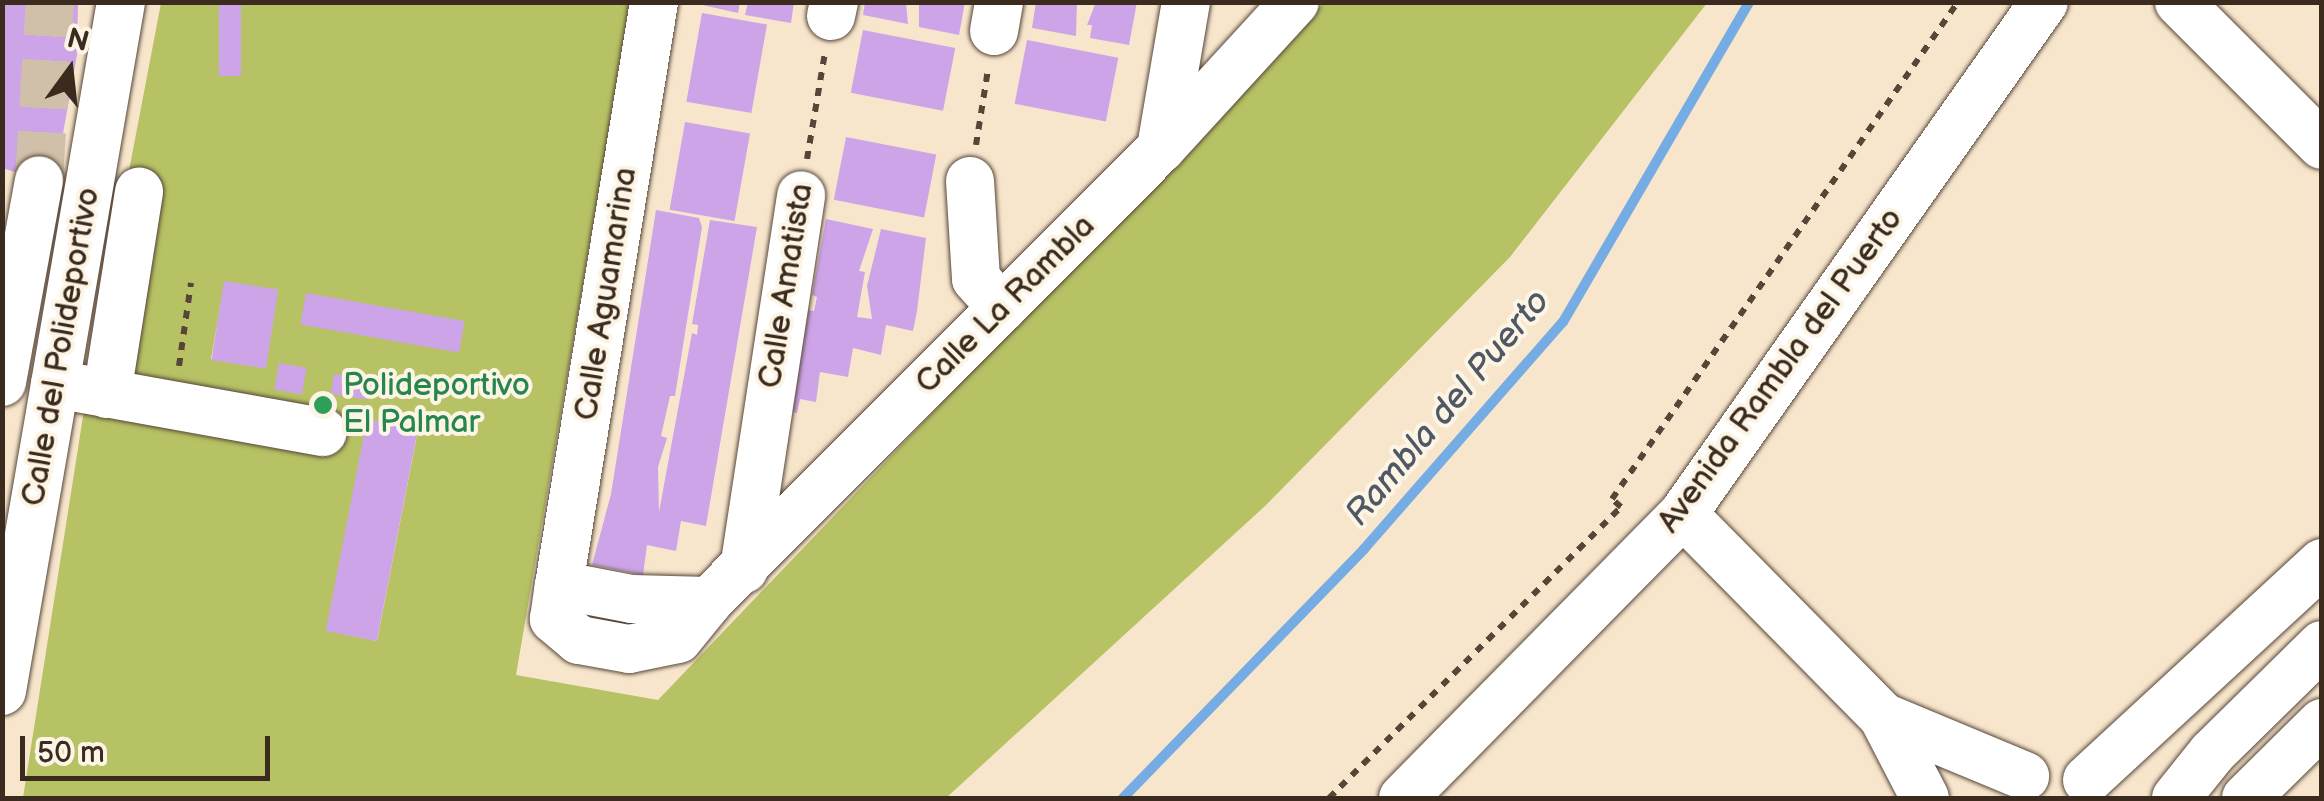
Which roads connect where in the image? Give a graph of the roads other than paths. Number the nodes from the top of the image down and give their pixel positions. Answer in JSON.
{"nodes":[{"id":1,"x":121,"y":2,"type":"edge"},
{"id":2,"x":654,"y":2,"type":"edge"},
{"id":3,"x":1186,"y":2,"type":"edge"},
{"id":4,"x":1296,"y":2,"type":"edge"},
{"id":5,"x":2044,"y":2,"type":"edge"},
{"id":6,"x":2179,"y":2,"type":"edge"},
{"id":7,"x":2322,"y":144,"type":"edge"},
{"id":8,"x":1161,"y":148,"type":"junction"},
{"id":9,"x":39,"y":180,"type":"tunnel mouth"},
{"id":10,"x":970,"y":181,"type":"road end"},
{"id":11,"x":139,"y":192,"type":"dead end"},
{"id":12,"x":801,"y":195,"type":"road end"},
{"id":13,"x":1002,"y":308,"type":"junction"},
{"id":14,"x":2,"y":382,"type":"edge"},
{"id":15,"x":55,"y":384,"type":"junction"},
{"id":16,"x":108,"y":394,"type":"junction"},
{"id":17,"x":323,"y":432,"type":"dead end"},
{"id":18,"x":1682,"y":514,"type":"junction"},
{"id":19,"x":2322,"y":562,"type":"edge"},
{"id":20,"x":744,"y":569,"type":"junction"},
{"id":21,"x":559,"y":585,"type":"joint"},
{"id":22,"x":2322,"y":645,"type":"edge"},
{"id":23,"x":2,"y":691,"type":"edge"},
{"id":24,"x":1883,"y":717,"type":"junction"},
{"id":25,"x":2322,"y":723,"type":"edge"},
{"id":26,"x":2026,"y":776,"type":"junction"},
{"id":27,"x":2102,"y":789,"type":"edge"},
{"id":28,"x":1402,"y":798,"type":"edge"},
{"id":29,"x":1925,"y":798,"type":"edge"},
{"id":30,"x":1982,"y":798,"type":"edge"},
{"id":31,"x":2176,"y":798,"type":"edge"},
{"id":32,"x":2246,"y":798,"type":"edge"}],
"edges":[{"from":1,"to":15,"type":"street","name":"Calle del Polideportivo"},
{"from":2,"to":21,"type":"street","name":"Calle Aguamarina"},
{"from":3,"to":8,"type":"street"},
{"from":4,"to":8,"type":"street","name":"Calle La Rambla"},
{"from":5,"to":18,"type":"street","name":"Avenida Rambla del Puerto"},
{"from":6,"to":7,"type":"street"},
{"from":8,"to":13,"type":"street","name":"Calle La Rambla"},
{"from":9,"to":14,"type":"street"},
{"from":10,"to":13,"type":"street"},
{"from":11,"to":16,"type":"street"},
{"from":12,"to":20,"type":"street","name":"Calle Amatista"},
{"from":13,"to":20,"type":"street","name":"Calle La Rambla"},
{"from":15,"to":16,"type":"street"},
{"from":15,"to":23,"type":"street","name":"Calle del Polideportivo"},
{"from":16,"to":17,"type":"street"},
{"from":18,"to":24,"type":"street"},
{"from":18,"to":28,"type":"street","name":"Avenida Rambla del Puerto"},
{"from":19,"to":27,"type":"street"},
{"from":20,"to":21,"type":"street","name":"Calle La Rambla"},
{"from":22,"to":31,"type":"street"},
{"from":24,"to":26,"type":"street"},
{"from":24,"to":29,"type":"street"},
{"from":25,"to":32,"type":"street"},
{"from":26,"to":27,"type":"street"},
{"from":26,"to":30,"type":"street"}]}
